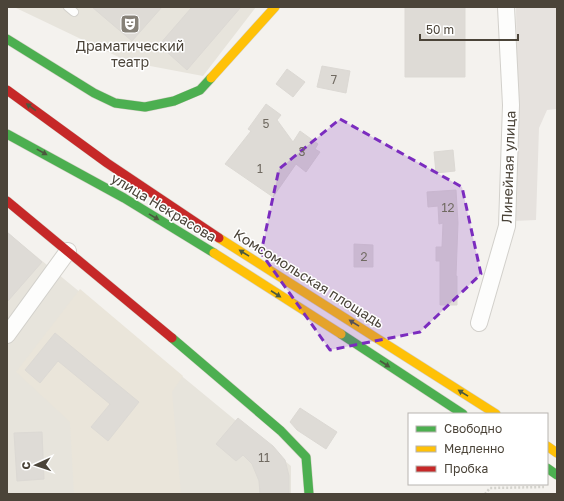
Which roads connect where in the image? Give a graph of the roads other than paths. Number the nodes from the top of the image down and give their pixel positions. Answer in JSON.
{"nodes":[{"id":1,"x":275,"y":7,"type":"edge"},
{"id":2,"x":506,"y":7,"type":"edge"},
{"id":3,"x":7,"y":39,"type":"edge"},
{"id":4,"x":7,"y":90,"type":"edge"},
{"id":5,"x":7,"y":134,"type":"edge"},
{"id":6,"x":107,"y":163,"type":"joint"},
{"id":7,"x":7,"y":201,"type":"edge"},
{"id":8,"x":68,"y":251,"type":"junction"},
{"id":9,"x":479,"y":323,"type":"dead end"},
{"id":10,"x":7,"y":335,"type":"edge"},
{"id":11,"x":461,"y":413,"type":"edge"},
{"id":12,"x":494,"y":413,"type":"edge"},
{"id":13,"x":548,"y":447,"type":"edge"},
{"id":14,"x":557,"y":453,"type":"edge"},
{"id":15,"x":548,"y":469,"type":"edge"},
{"id":16,"x":557,"y":475,"type":"edge"},
{"id":17,"x":309,"y":494,"type":"edge"}],
"edges":[{"from":1,"to":3,"type":"main road"},
{"from":2,"to":9,"type":"street","name":"Линейная улица"},
{"from":6,"to":4,"type":"main road","name":"улица Некрасова","one_way":true},
{"from":5,"to":11,"type":"main road","name":"улица Некрасова","one_way":true},
{"from":12,"to":6,"type":"main road","name":"Комсомольская площадь","one_way":true},
{"from":7,"to":8,"type":"main road"},
{"from":8,"to":10,"type":"street"},
{"from":8,"to":17,"type":"main road"},
{"from":13,"to":14,"type":"main road"},
{"from":15,"to":16,"type":"main road"}]}
